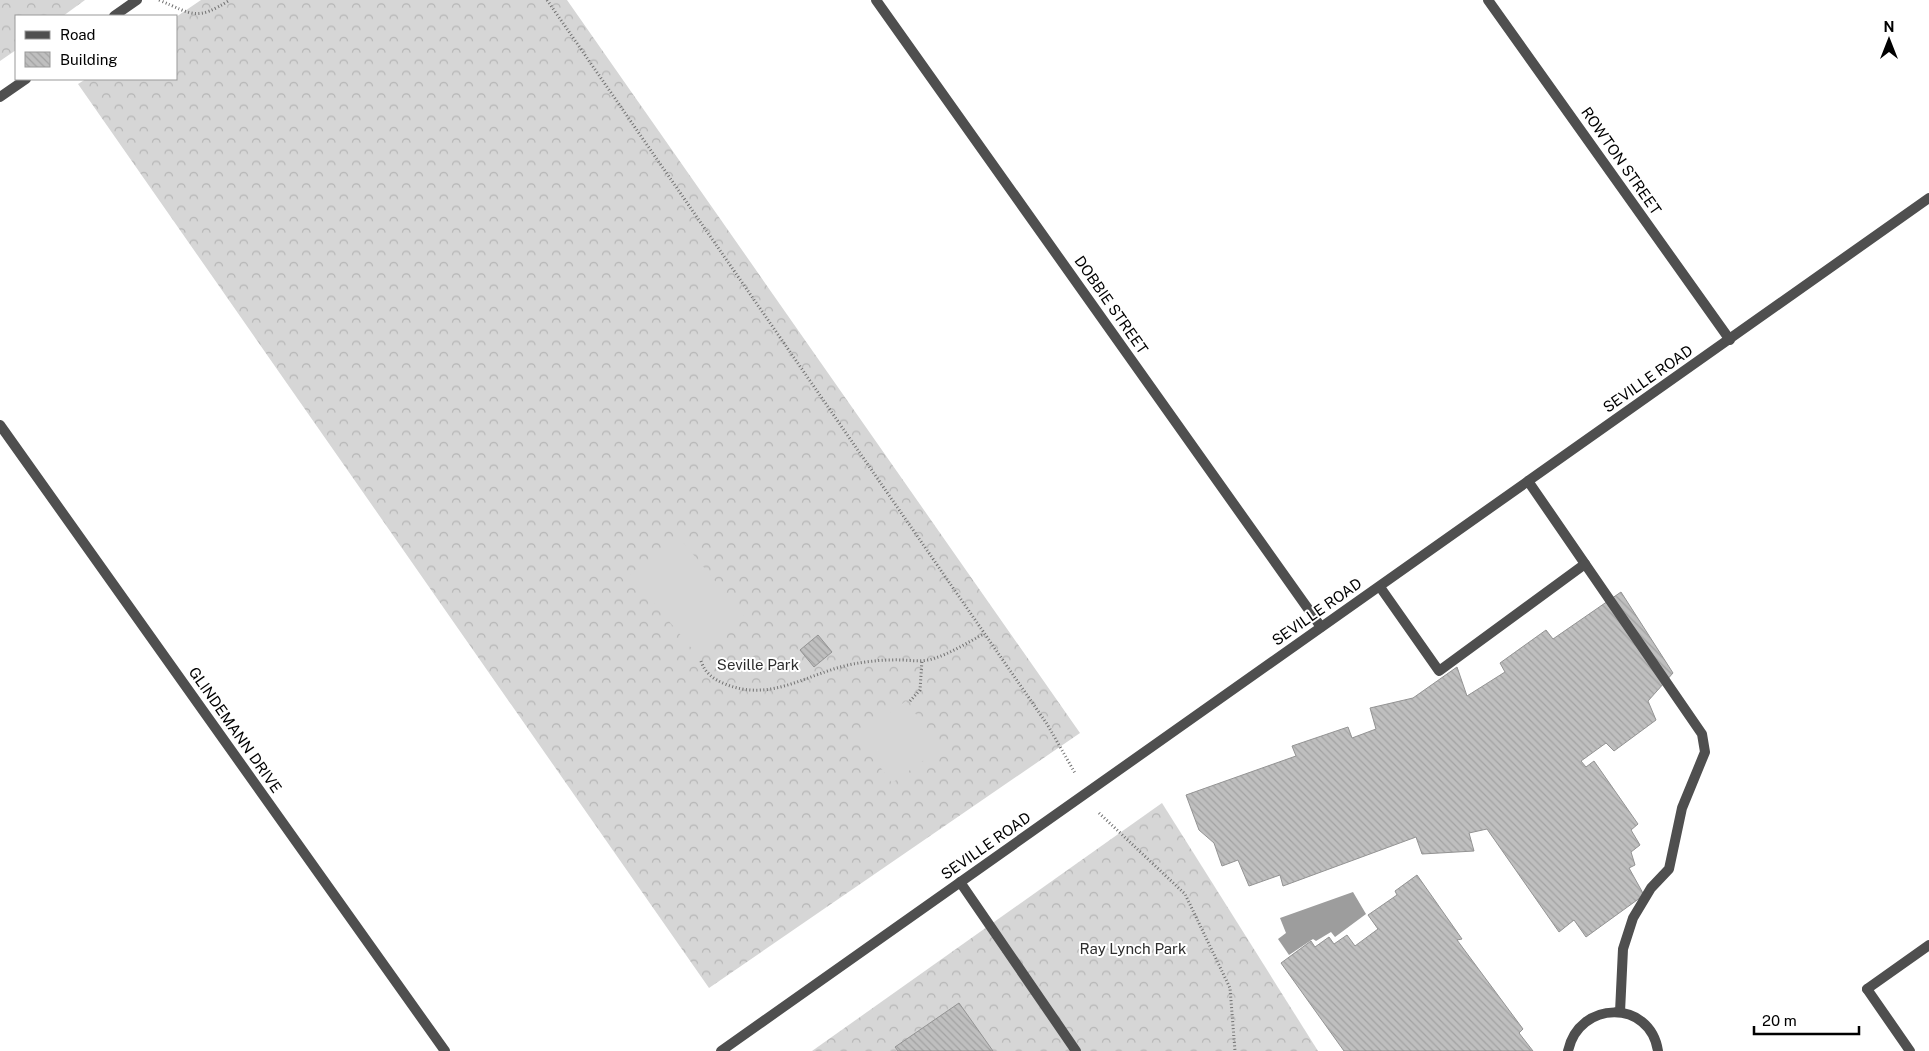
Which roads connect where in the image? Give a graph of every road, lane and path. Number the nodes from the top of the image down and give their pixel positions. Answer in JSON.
{"nodes":[{"id":1,"x":137,"y":0,"type":"edge"},
{"id":2,"x":158,"y":0,"type":"edge"},
{"id":3,"x":230,"y":0,"type":"edge"},
{"id":4,"x":547,"y":0,"type":"edge"},
{"id":5,"x":876,"y":0,"type":"edge"},
{"id":6,"x":1488,"y":0,"type":"edge"},
{"id":7,"x":115,"y":15,"type":"edge"},
{"id":8,"x":25,"y":80,"type":"edge"},
{"id":9,"x":0,"y":97,"type":"edge"},
{"id":10,"x":1929,"y":198,"type":"edge"},
{"id":11,"x":1730,"y":340,"type":"junction"},
{"id":12,"x":0,"y":425,"type":"edge"},
{"id":13,"x":1528,"y":481,"type":"junction"},
{"id":14,"x":1585,"y":564,"type":"junction"},
{"id":15,"x":1380,"y":587,"type":"junction"},
{"id":16,"x":1321,"y":627,"type":"junction"},
{"id":17,"x":984,"y":634,"type":"junction"},
{"id":18,"x":922,"y":660,"type":"junction"},
{"id":19,"x":701,"y":662,"type":"dead end"},
{"id":20,"x":910,"y":701,"type":"dead end"},
{"id":21,"x":1086,"y":795,"type":"junction"},
{"id":22,"x":960,"y":882,"type":"junction"},
{"id":23,"x":1929,"y":945,"type":"edge"},
{"id":24,"x":1620,"y":1012,"type":"junction"},
{"id":25,"x":445,"y":1051,"type":"edge"},
{"id":26,"x":721,"y":1051,"type":"edge"},
{"id":27,"x":1076,"y":1051,"type":"edge"},
{"id":28,"x":1235,"y":1051,"type":"edge"},
{"id":29,"x":1568,"y":1051,"type":"edge"},
{"id":30,"x":1658,"y":1051,"type":"edge"},
{"id":31,"x":1910,"y":1051,"type":"edge"}],
"edges":[{"from":1,"to":7,"type":"street"},
{"from":2,"to":3,"type":"path"},
{"from":4,"to":17,"type":"path"},
{"from":5,"to":16,"type":"street","name":"DOBBIE STREET"},
{"from":6,"to":11,"type":"street","name":"ROWTON STREET"},
{"from":8,"to":9,"type":"street"},
{"from":10,"to":11,"type":"street","name":"SEVILLE ROAD"},
{"from":11,"to":13,"type":"street","name":"SEVILLE ROAD"},
{"from":12,"to":25,"type":"street","name":"GLINDEMANN DRIVE"},
{"from":13,"to":14,"type":"street"},
{"from":13,"to":15,"type":"street","name":"SEVILLE ROAD"},
{"from":14,"to":15,"type":"street"},
{"from":14,"to":24,"type":"street"},
{"from":15,"to":16,"type":"street","name":"SEVILLE ROAD"},
{"from":16,"to":21,"type":"street","name":"SEVILLE ROAD"},
{"from":17,"to":18,"type":"path"},
{"from":17,"to":21,"type":"path"},
{"from":18,"to":19,"type":"path"},
{"from":18,"to":20,"type":"path"},
{"from":21,"to":22,"type":"street","name":"SEVILLE ROAD"},
{"from":21,"to":28,"type":"path"},
{"from":22,"to":26,"type":"street","name":"SEVILLE ROAD"},
{"from":22,"to":27,"type":"street"},
{"from":23,"to":31,"type":"street"},
{"from":24,"to":29,"type":"street"},
{"from":24,"to":30,"type":"street"}]}
